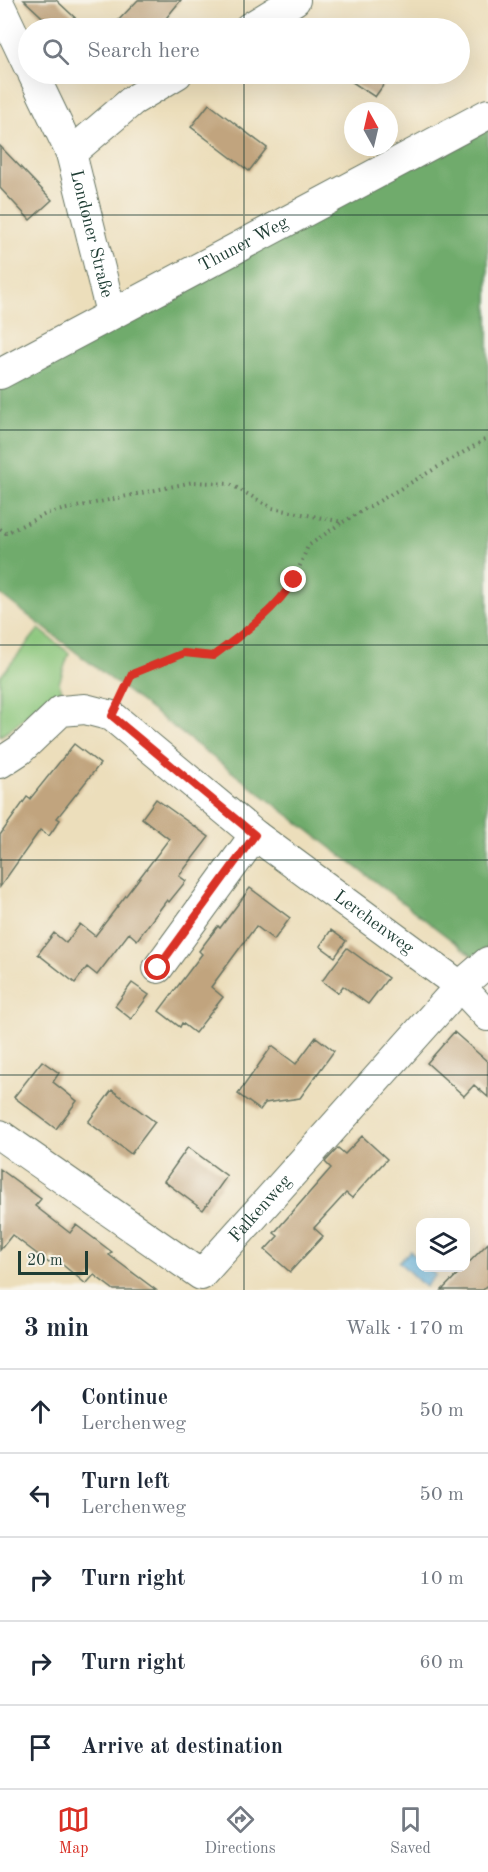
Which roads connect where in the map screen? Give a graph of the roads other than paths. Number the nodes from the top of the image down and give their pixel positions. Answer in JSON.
{"nodes":[{"id":1,"x":295,"y":0,"type":"edge"},
{"id":2,"x":0,"y":6,"type":"edge"},
{"id":3,"x":265,"y":18,"type":"edge"},
{"id":4,"x":18,"y":44,"type":"edge"},
{"id":5,"x":38,"y":84,"type":"edge"},
{"id":6,"x":160,"y":84,"type":"edge"},
{"id":7,"x":488,"y":114,"type":"edge"},
{"id":8,"x":71,"y":153,"type":"junction"},
{"id":9,"x":111,"y":313,"type":"junction"},
{"id":10,"x":0,"y":374,"type":"edge"},
{"id":11,"x":0,"y":763,"type":"edge"},
{"id":12,"x":255,"y":835,"type":"junction"},
{"id":13,"x":488,"y":962,"type":"edge"},
{"id":14,"x":158,"y":968,"type":"dead end"},
{"id":15,"x":460,"y":986,"type":"junction"},
{"id":16,"x":488,"y":1016,"type":"edge"},
{"id":17,"x":0,"y":1135,"type":"edge"}],
"edges":[{"from":1,"to":3,"type":"street"},
{"from":2,"to":4,"type":"street"},
{"from":5,"to":8,"type":"street","name":"Londoner Straße"},
{"from":6,"to":8,"type":"street","name":"Londoner Straße"},
{"from":7,"to":9,"type":"street","name":"Thuner Weg"},
{"from":8,"to":9,"type":"street","name":"Londoner Straße"},
{"from":9,"to":10,"type":"street","name":"Thuner Weg"},
{"from":11,"to":12,"type":"street","name":"Lerchenweg"},
{"from":12,"to":14,"type":"street"},
{"from":12,"to":15,"type":"street","name":"Lerchenweg"},
{"from":13,"to":15,"type":"street","name":"Falkenweg"},
{"from":15,"to":16,"type":"street","name":"Lerchenweg"},
{"from":15,"to":17,"type":"street","name":"Falkenweg"}]}
